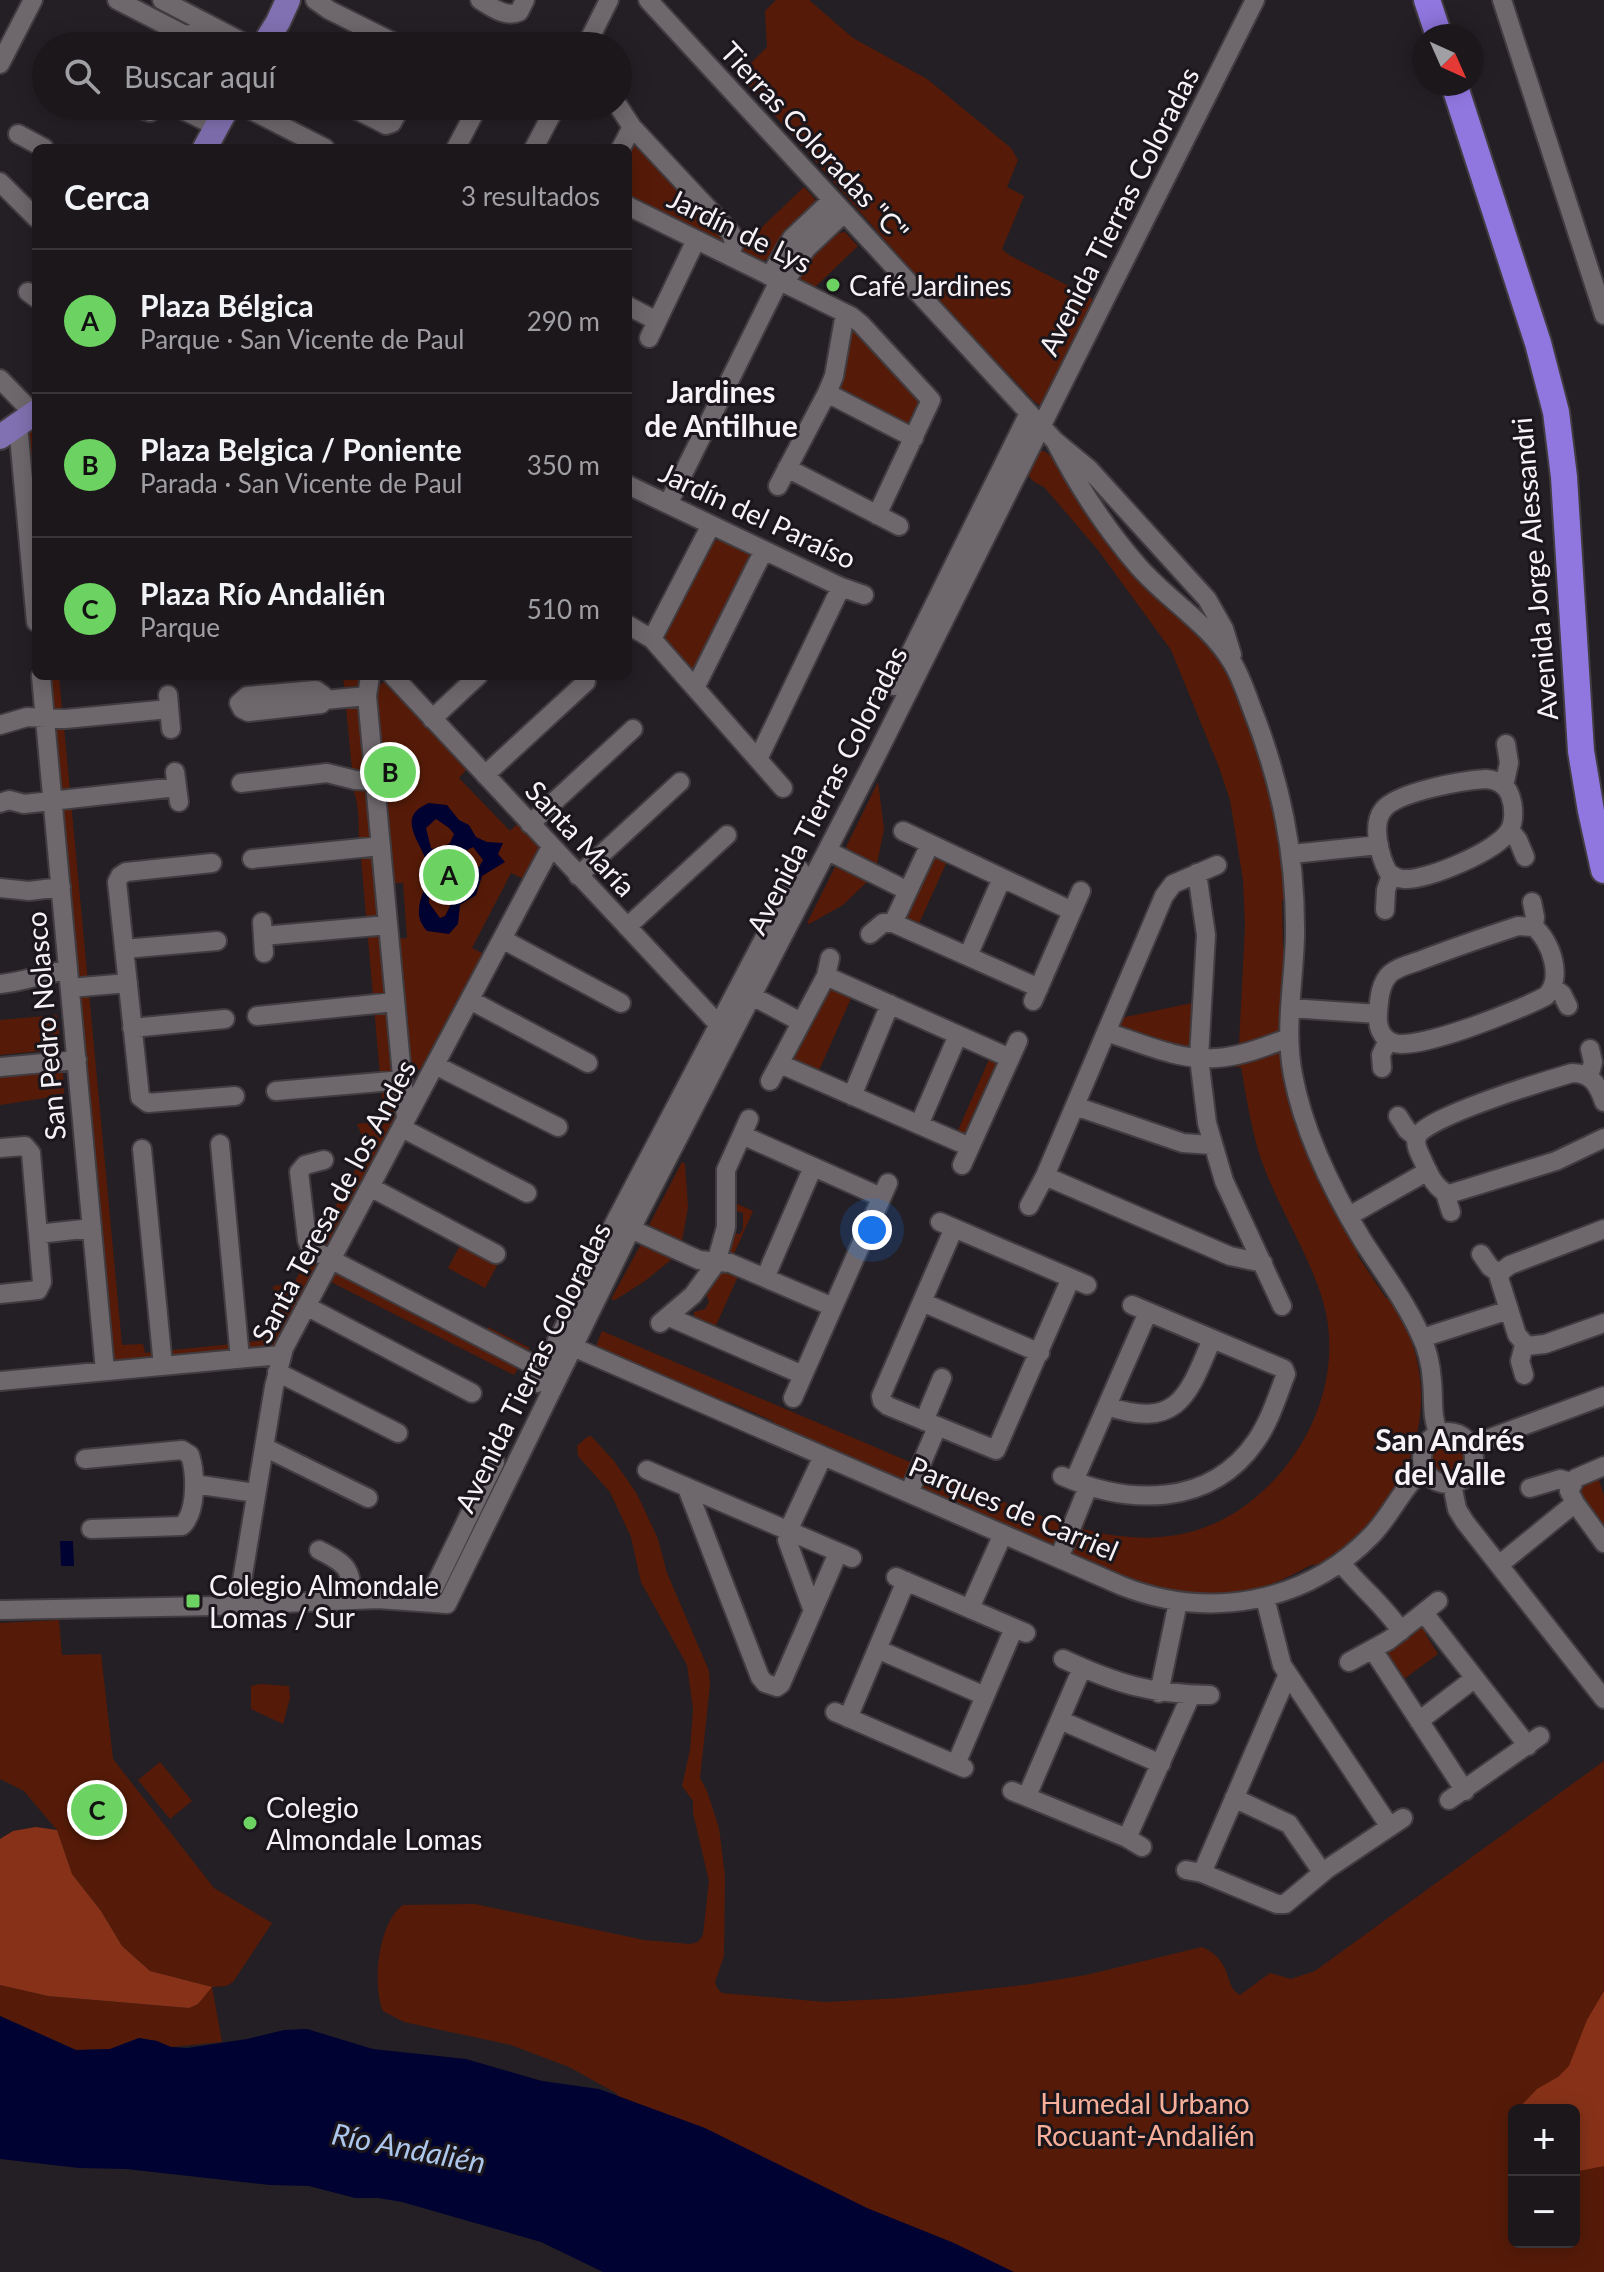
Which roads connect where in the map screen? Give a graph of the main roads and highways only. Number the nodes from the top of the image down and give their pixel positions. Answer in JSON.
{"nodes":[{"id":1,"x":300,"y":0,"type":"edge"},
{"id":2,"x":1427,"y":0,"type":"edge"},
{"id":3,"x":283,"y":11,"type":"edge"},
{"id":4,"x":1435,"y":24,"type":"edge"},
{"id":5,"x":271,"y":32,"type":"edge"},
{"id":6,"x":1458,"y":96,"type":"edge"},
{"id":7,"x":1604,"y":870,"type":"edge"}],
"edges":[{"from":1,"to":3,"type":"main road"},
{"from":2,"to":4,"type":"highway"},
{"from":3,"to":5,"type":"main road"},
{"from":6,"to":7,"type":"highway","name":"Avenida Jorge Alessandri"}]}
